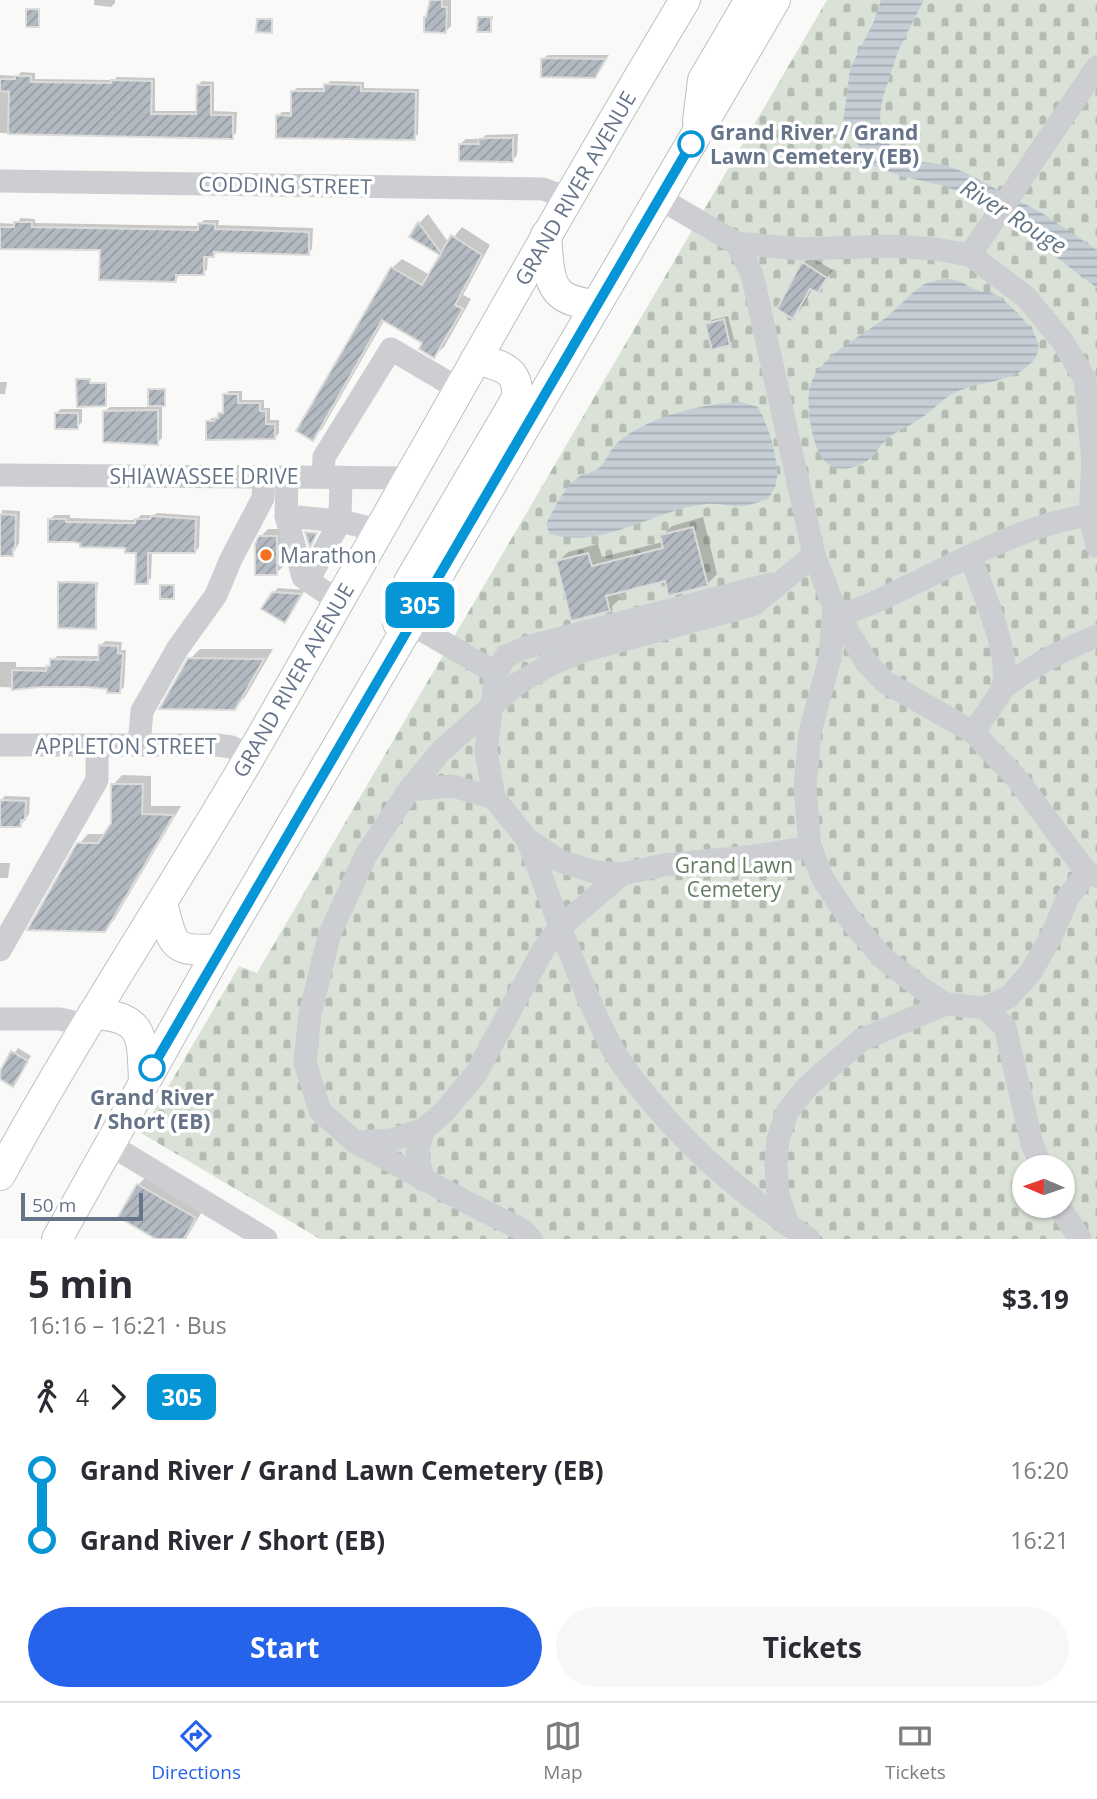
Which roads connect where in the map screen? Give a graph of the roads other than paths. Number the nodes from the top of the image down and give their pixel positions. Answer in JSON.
{"nodes":[{"id":1,"x":685,"y":0,"type":"edge"},
{"id":2,"x":750,"y":0,"type":"edge"},
{"id":3,"x":775,"y":0,"type":"edge"},
{"id":4,"x":1097,"y":68,"type":"edge"},
{"id":5,"x":696,"y":135,"type":"junction"},
{"id":6,"x":0,"y":181,"type":"edge"},
{"id":7,"x":568,"y":198,"type":"junction"},
{"id":8,"x":659,"y":198,"type":"junction"},
{"id":9,"x":546,"y":235,"type":"junction"},
{"id":10,"x":736,"y":243,"type":"junction"},
{"id":11,"x":970,"y":255,"type":"junction"},
{"id":12,"x":595,"y":306,"type":"junction"},
{"id":13,"x":477,"y":359,"type":"junction"},
{"id":14,"x":1091,"y":383,"type":"edge"},
{"id":15,"x":459,"y":389,"type":"junction"},
{"id":16,"x":0,"y":475,"type":"edge"},
{"id":17,"x":276,"y":477,"type":"junction"},
{"id":18,"x":332,"y":477,"type":"junction"},
{"id":19,"x":407,"y":478,"type":"junction"},
{"id":20,"x":1090,"y":515,"type":"junction"},
{"id":21,"x":286,"y":516,"type":"junction"},
{"id":22,"x":340,"y":521,"type":"junction"},
{"id":23,"x":378,"y":530,"type":"junction"},
{"id":24,"x":1097,"y":546,"type":"edge"},
{"id":25,"x":814,"y":555,"type":"junction"},
{"id":26,"x":970,"y":556,"type":"junction"},
{"id":27,"x":786,"y":580,"type":"junction"},
{"id":28,"x":308,"y":581,"type":"junction"},
{"id":29,"x":338,"y":601,"type":"junction"},
{"id":30,"x":836,"y":612,"type":"junction"},
{"id":31,"x":410,"y":624,"type":"junction"},
{"id":32,"x":1097,"y":636,"type":"edge"},
{"id":33,"x":386,"y":664,"type":"junction"},
{"id":34,"x":496,"y":673,"type":"junction"},
{"id":35,"x":1002,"y":690,"type":"junction"},
{"id":36,"x":492,"y":705,"type":"junction"},
{"id":37,"x":973,"y":732,"type":"junction"},
{"id":38,"x":0,"y":745,"type":"edge"},
{"id":39,"x":97,"y":745,"type":"junction"},
{"id":40,"x":139,"y":745,"type":"junction"},
{"id":41,"x":250,"y":756,"type":"junction"},
{"id":42,"x":409,"y":790,"type":"junction"},
{"id":43,"x":494,"y":798,"type":"junction"},
{"id":44,"x":527,"y":839,"type":"junction"},
{"id":45,"x":810,"y":847,"type":"junction"},
{"id":46,"x":622,"y":874,"type":"junction"},
{"id":47,"x":1092,"y":874,"type":"edge"},
{"id":48,"x":162,"y":903,"type":"junction"},
{"id":49,"x":559,"y":928,"type":"junction"},
{"id":50,"x":219,"y":949,"type":"junction"},
{"id":51,"x":0,"y":950,"type":"edge"},
{"id":52,"x":1009,"y":998,"type":"junction"},
{"id":53,"x":946,"y":1004,"type":"junction"},
{"id":54,"x":985,"y":1009,"type":"junction"},
{"id":55,"x":0,"y":1019,"type":"edge"},
{"id":56,"x":90,"y":1020,"type":"junction"},
{"id":57,"x":1005,"y":1027,"type":"junction"},
{"id":58,"x":144,"y":1082,"type":"junction"},
{"id":59,"x":424,"y":1129,"type":"junction"},
{"id":60,"x":355,"y":1142,"type":"junction"},
{"id":61,"x":109,"y":1144,"type":"junction"},
{"id":62,"x":1037,"y":1155,"type":"edge"},
{"id":63,"x":0,"y":1175,"type":"edge"},
{"id":64,"x":423,"y":1180,"type":"junction"},
{"id":65,"x":1067,"y":1218,"type":"edge"},
{"id":66,"x":789,"y":1226,"type":"junction"},
{"id":67,"x":57,"y":1239,"type":"edge"},
{"id":68,"x":266,"y":1239,"type":"edge"},
{"id":69,"x":531,"y":1239,"type":"edge"},
{"id":70,"x":809,"y":1239,"type":"edge"},
{"id":71,"x":1080,"y":1239,"type":"edge"}],
"edges":[{"from":1,"to":7,"type":"main road","name":"GRAND RIVER AVENUE"},
{"from":2,"to":5,"type":"main road"},
{"from":3,"to":5,"type":"main road"},
{"from":4,"to":11,"type":"street"},
{"from":5,"to":8,"type":"main road"},
{"from":6,"to":7,"type":"street","name":"CODDING STREET"},
{"from":7,"to":9,"type":"main road","name":"GRAND RIVER AVENUE"},
{"from":8,"to":10,"type":"street"},
{"from":8,"to":12,"type":"main road"},
{"from":9,"to":12,"type":"main road"},
{"from":9,"to":13,"type":"main road","name":"GRAND RIVER AVENUE"},
{"from":10,"to":11,"type":"street"},
{"from":10,"to":25,"type":"street"},
{"from":11,"to":14,"type":"street"},
{"from":12,"to":31,"type":"main road"},
{"from":13,"to":15,"type":"main road","name":"GRAND RIVER AVENUE"},
{"from":13,"to":33,"type":"main road"},
{"from":14,"to":20,"type":"street"},
{"from":15,"to":18,"type":"street"},
{"from":15,"to":19,"type":"main road","name":"GRAND RIVER AVENUE"},
{"from":16,"to":17,"type":"street","name":"SHIAWASSEE DRIVE"},
{"from":17,"to":18,"type":"street","name":"SHIAWASSEE DRIVE"},
{"from":17,"to":21,"type":"street"},
{"from":17,"to":40,"type":"street"},
{"from":18,"to":19,"type":"street","name":"SHIAWASSEE DRIVE"},
{"from":18,"to":22,"type":"street"},
{"from":19,"to":23,"type":"main road","name":"GRAND RIVER AVENUE"},
{"from":20,"to":24,"type":"street"},
{"from":20,"to":26,"type":"street"},
{"from":21,"to":22,"type":"street"},
{"from":21,"to":28,"type":"street"},
{"from":22,"to":23,"type":"street"},
{"from":22,"to":28,"type":"street"},
{"from":23,"to":29,"type":"main road","name":"GRAND RIVER AVENUE"},
{"from":25,"to":27,"type":"street"},
{"from":25,"to":30,"type":"street"},
{"from":26,"to":30,"type":"street"},
{"from":26,"to":35,"type":"street"},
{"from":27,"to":34,"type":"street"},
{"from":27,"to":36,"type":"street"},
{"from":28,"to":29,"type":"street"},
{"from":29,"to":41,"type":"main road","name":"GRAND RIVER AVENUE"},
{"from":30,"to":37,"type":"street"},
{"from":30,"to":45,"type":"street"},
{"from":31,"to":33,"type":"main road"},
{"from":31,"to":34,"type":"street"},
{"from":32,"to":35,"type":"street"},
{"from":33,"to":50,"type":"main road"},
{"from":34,"to":36,"type":"street"},
{"from":35,"to":37,"type":"street"},
{"from":36,"to":42,"type":"street"},
{"from":36,"to":43,"type":"street"},
{"from":37,"to":47,"type":"street"},
{"from":38,"to":39,"type":"street","name":"APPLETON STREET"},
{"from":39,"to":40,"type":"street","name":"APPLETON STREET"},
{"from":39,"to":51,"type":"street"},
{"from":40,"to":41,"type":"street","name":"APPLETON STREET"},
{"from":41,"to":48,"type":"main road","name":"GRAND RIVER AVENUE"},
{"from":42,"to":43,"type":"street"},
{"from":42,"to":60,"type":"street"},
{"from":43,"to":44,"type":"street"},
{"from":44,"to":46,"type":"street"},
{"from":44,"to":49,"type":"street"},
{"from":45,"to":46,"type":"street"},
{"from":45,"to":53,"type":"street"},
{"from":46,"to":49,"type":"street"},
{"from":47,"to":52,"type":"street"},
{"from":48,"to":50,"type":"main road"},
{"from":48,"to":56,"type":"main road","name":"GRAND RIVER AVENUE"},
{"from":49,"to":59,"type":"street"},
{"from":49,"to":66,"type":"street"},
{"from":50,"to":58,"type":"main road"},
{"from":52,"to":54,"type":"street"},
{"from":52,"to":57,"type":"street"},
{"from":53,"to":54,"type":"street"},
{"from":53,"to":66,"type":"street"},
{"from":54,"to":57,"type":"street"},
{"from":55,"to":56,"type":"street"},
{"from":56,"to":58,"type":"main road"},
{"from":56,"to":63,"type":"main road","name":"GRAND RIVER AVENUE"},
{"from":57,"to":62,"type":"street"},
{"from":58,"to":61,"type":"main road"},
{"from":59,"to":60,"type":"street"},
{"from":59,"to":64,"type":"street"},
{"from":60,"to":64,"type":"street"},
{"from":61,"to":67,"type":"main road"},
{"from":61,"to":68,"type":"street"},
{"from":64,"to":69,"type":"street"},
{"from":65,"to":71,"type":"street"},
{"from":66,"to":70,"type":"street"}]}
